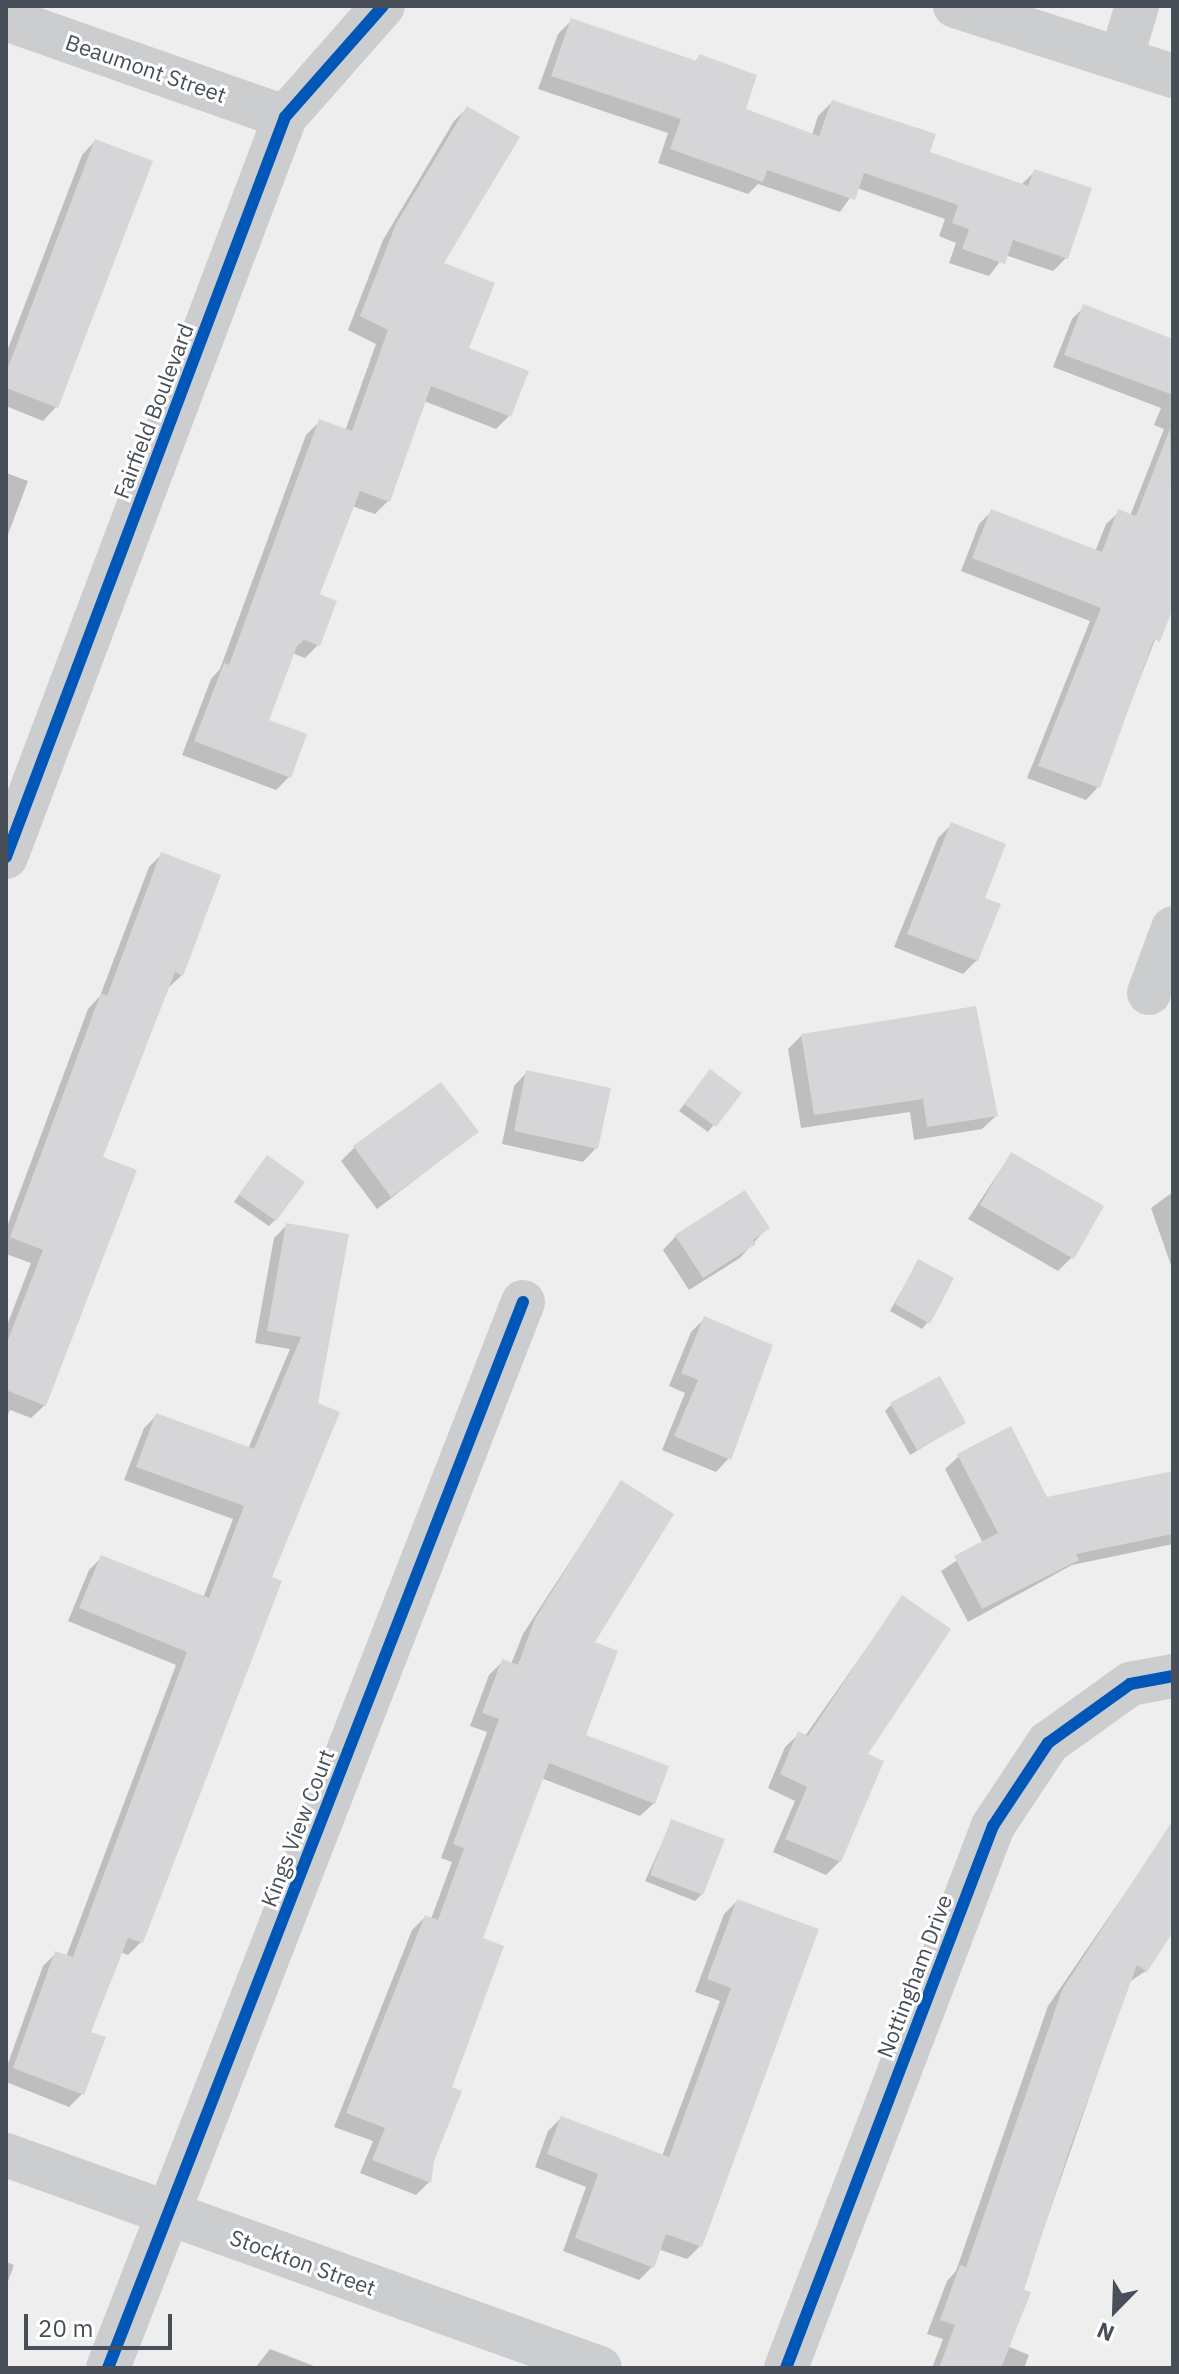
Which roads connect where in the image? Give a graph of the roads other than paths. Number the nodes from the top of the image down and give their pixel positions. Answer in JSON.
{"nodes":[{"id":1,"x":383,"y":6,"type":"edge"},
{"id":2,"x":955,"y":6,"type":"edge"},
{"id":3,"x":1137,"y":6,"type":"edge"},
{"id":4,"x":6,"y":19,"type":"edge"},
{"id":5,"x":1121,"y":59,"type":"junction"},
{"id":6,"x":1173,"y":76,"type":"edge"},
{"id":7,"x":285,"y":117,"type":"junction"},
{"id":8,"x":6,"y":857,"type":"edge"},
{"id":9,"x":1173,"y":928,"type":"edge"},
{"id":10,"x":1149,"y":993,"type":"dead end"},
{"id":11,"x":523,"y":1302,"type":"dead end"},
{"id":12,"x":1173,"y":1676,"type":"edge"},
{"id":13,"x":6,"y":2155,"type":"edge"},
{"id":14,"x":168,"y":2214,"type":"junction"},
{"id":15,"x":108,"y":2368,"type":"edge"},
{"id":16,"x":600,"y":2368,"type":"edge"},
{"id":17,"x":786,"y":2368,"type":"edge"}],
"edges":[{"from":1,"to":7,"type":"street","name":"Fairfield Boulevard"},
{"from":2,"to":5,"type":"street"},
{"from":3,"to":5,"type":"street"},
{"from":4,"to":7,"type":"street","name":"Beaumont Street"},
{"from":5,"to":6,"type":"street"},
{"from":7,"to":8,"type":"street","name":"Fairfield Boulevard"},
{"from":9,"to":10,"type":"street"},
{"from":11,"to":14,"type":"street","name":"Kings View Court"},
{"from":12,"to":17,"type":"street","name":"Nottingham Drive"},
{"from":13,"to":14,"type":"street","name":"Stockton Street"},
{"from":14,"to":15,"type":"street","name":"Kings View Court"},
{"from":14,"to":16,"type":"street","name":"Stockton Street"}]}
